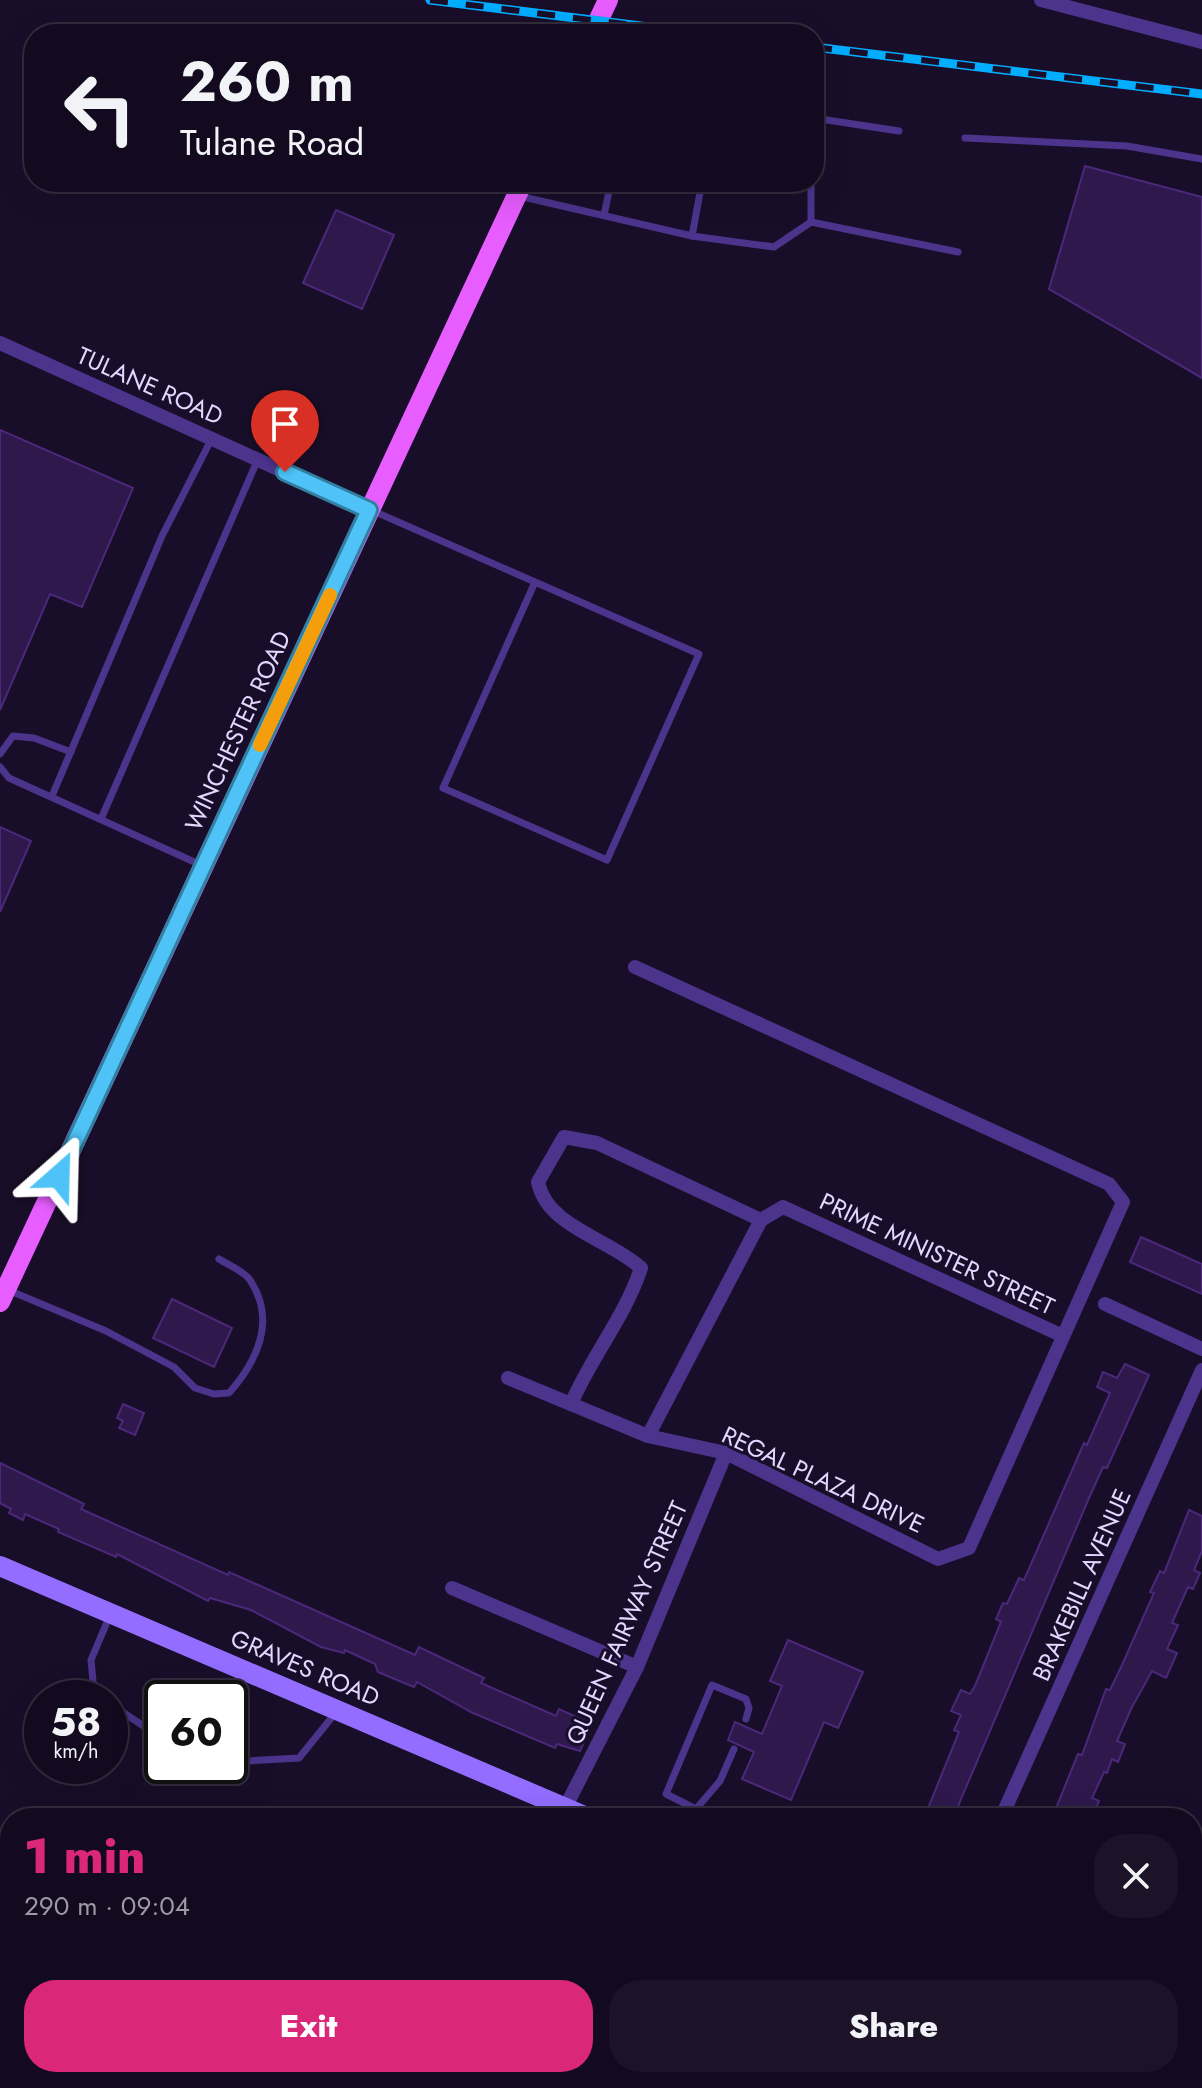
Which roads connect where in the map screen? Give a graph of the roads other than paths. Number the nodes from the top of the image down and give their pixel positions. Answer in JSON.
{"nodes":[{"id":1,"x":608,"y":0,"type":"edge"},
{"id":2,"x":1041,"y":0,"type":"edge"},
{"id":3,"x":597,"y":24,"type":"edge"},
{"id":4,"x":1202,"y":42,"type":"edge"},
{"id":5,"x":824,"y":120,"type":"edge"},
{"id":6,"x":899,"y":131,"type":"dead end"},
{"id":7,"x":965,"y":138,"type":"dead end"},
{"id":8,"x":1202,"y":159,"type":"edge"},
{"id":9,"x":518,"y":192,"type":"edge"},
{"id":10,"x":532,"y":192,"type":"edge"},
{"id":11,"x":609,"y":192,"type":"edge"},
{"id":12,"x":700,"y":192,"type":"edge"},
{"id":13,"x":811,"y":192,"type":"edge"},
{"id":14,"x":604,"y":215,"type":"junction"},
{"id":15,"x":811,"y":222,"type":"junction"},
{"id":16,"x":692,"y":236,"type":"junction"},
{"id":17,"x":958,"y":252,"type":"dead end"},
{"id":18,"x":0,"y":343,"type":"edge"},
{"id":19,"x":212,"y":438,"type":"junction"},
{"id":20,"x":258,"y":459,"type":"junction"},
{"id":21,"x":369,"y":510,"type":"junction"},
{"id":22,"x":535,"y":582,"type":"junction"},
{"id":23,"x":71,"y":752,"type":"junction"},
{"id":24,"x":0,"y":754,"type":"edge"},
{"id":25,"x":0,"y":767,"type":"edge"},
{"id":26,"x":52,"y":796,"type":"junction"},
{"id":27,"x":101,"y":819,"type":"junction"},
{"id":28,"x":203,"y":866,"type":"junction"},
{"id":29,"x":635,"y":967,"type":"dead end"},
{"id":30,"x":761,"y":1220,"type":"junction"},
{"id":31,"x":219,"y":1259,"type":"dead end"},
{"id":32,"x":3,"y":1295,"type":"edge"},
{"id":33,"x":1105,"y":1304,"type":"dead end"},
{"id":34,"x":1063,"y":1336,"type":"junction"},
{"id":35,"x":1202,"y":1349,"type":"edge"},
{"id":36,"x":1202,"y":1370,"type":"edge"},
{"id":37,"x":508,"y":1378,"type":"dead end"},
{"id":38,"x":571,"y":1404,"type":"junction"},
{"id":39,"x":648,"y":1436,"type":"junction"},
{"id":40,"x":726,"y":1453,"type":"junction"},
{"id":41,"x":0,"y":1566,"type":"edge"},
{"id":42,"x":452,"y":1588,"type":"dead end"},
{"id":43,"x":111,"y":1613,"type":"junction"},
{"id":44,"x":637,"y":1667,"type":"junction"},
{"id":45,"x":93,"y":1680,"type":"edge"},
{"id":46,"x":338,"y":1711,"type":"junction"},
{"id":47,"x":746,"y":1719,"type":"dead end"},
{"id":48,"x":734,"y":1749,"type":"dead end"},
{"id":49,"x":248,"y":1761,"type":"edge"},
{"id":50,"x":565,"y":1808,"type":"joint"},
{"id":51,"x":694,"y":1808,"type":"edge"},
{"id":52,"x":697,"y":1808,"type":"edge"},
{"id":53,"x":1005,"y":1808,"type":"edge"}],
"edges":[{"from":1,"to":3,"type":"main road"},
{"from":2,"to":4,"type":"street"},
{"from":5,"to":6,"type":"lane"},
{"from":7,"to":8,"type":"lane"},
{"from":9,"to":21,"type":"main road","name":"WINCHESTER ROAD"},
{"from":10,"to":14,"type":"lane"},
{"from":11,"to":14,"type":"lane"},
{"from":12,"to":16,"type":"lane"},
{"from":13,"to":15,"type":"lane"},
{"from":14,"to":16,"type":"lane"},
{"from":15,"to":16,"type":"lane"},
{"from":15,"to":17,"type":"lane"},
{"from":18,"to":19,"type":"street","name":"TULANE ROAD"},
{"from":19,"to":20,"type":"street","name":"TULANE ROAD"},
{"from":19,"to":23,"type":"lane"},
{"from":20,"to":21,"type":"street","name":"TULANE ROAD"},
{"from":20,"to":27,"type":"lane"},
{"from":21,"to":22,"type":"lane"},
{"from":21,"to":28,"type":"main road","name":"WINCHESTER ROAD"},
{"from":22,"to":22,"type":"lane"},
{"from":23,"to":24,"type":"lane"},
{"from":23,"to":26,"type":"lane"},
{"from":25,"to":26,"type":"lane"},
{"from":26,"to":27,"type":"lane"},
{"from":27,"to":28,"type":"lane"},
{"from":28,"to":32,"type":"main road","name":"WINCHESTER ROAD"},
{"from":29,"to":34,"type":"street","name":"PRIME MINISTER STREET"},
{"from":30,"to":34,"type":"street","name":"PRIME MINISTER STREET"},
{"from":30,"to":38,"type":"street"},
{"from":30,"to":39,"type":"street"},
{"from":31,"to":32,"type":"lane"},
{"from":33,"to":35,"type":"street"},
{"from":34,"to":40,"type":"street","name":"REGAL PLAZA DRIVE"},
{"from":36,"to":53,"type":"street","name":"BRAKEBILL AVENUE"},
{"from":37,"to":38,"type":"street","name":"REGAL PLAZA DRIVE"},
{"from":38,"to":39,"type":"street","name":"REGAL PLAZA DRIVE"},
{"from":39,"to":40,"type":"street","name":"REGAL PLAZA DRIVE"},
{"from":40,"to":44,"type":"street","name":"QUEEN FAIRWAY STREET"},
{"from":41,"to":43,"type":"street","name":"GRAVES ROAD"},
{"from":42,"to":44,"type":"street"},
{"from":43,"to":45,"type":"lane"},
{"from":43,"to":46,"type":"street","name":"GRAVES ROAD"},
{"from":44,"to":50,"type":"street","name":"QUEEN FAIRWAY STREET"},
{"from":46,"to":49,"type":"lane"},
{"from":46,"to":50,"type":"street","name":"GRAVES ROAD"},
{"from":47,"to":51,"type":"lane"},
{"from":48,"to":52,"type":"lane"}]}
